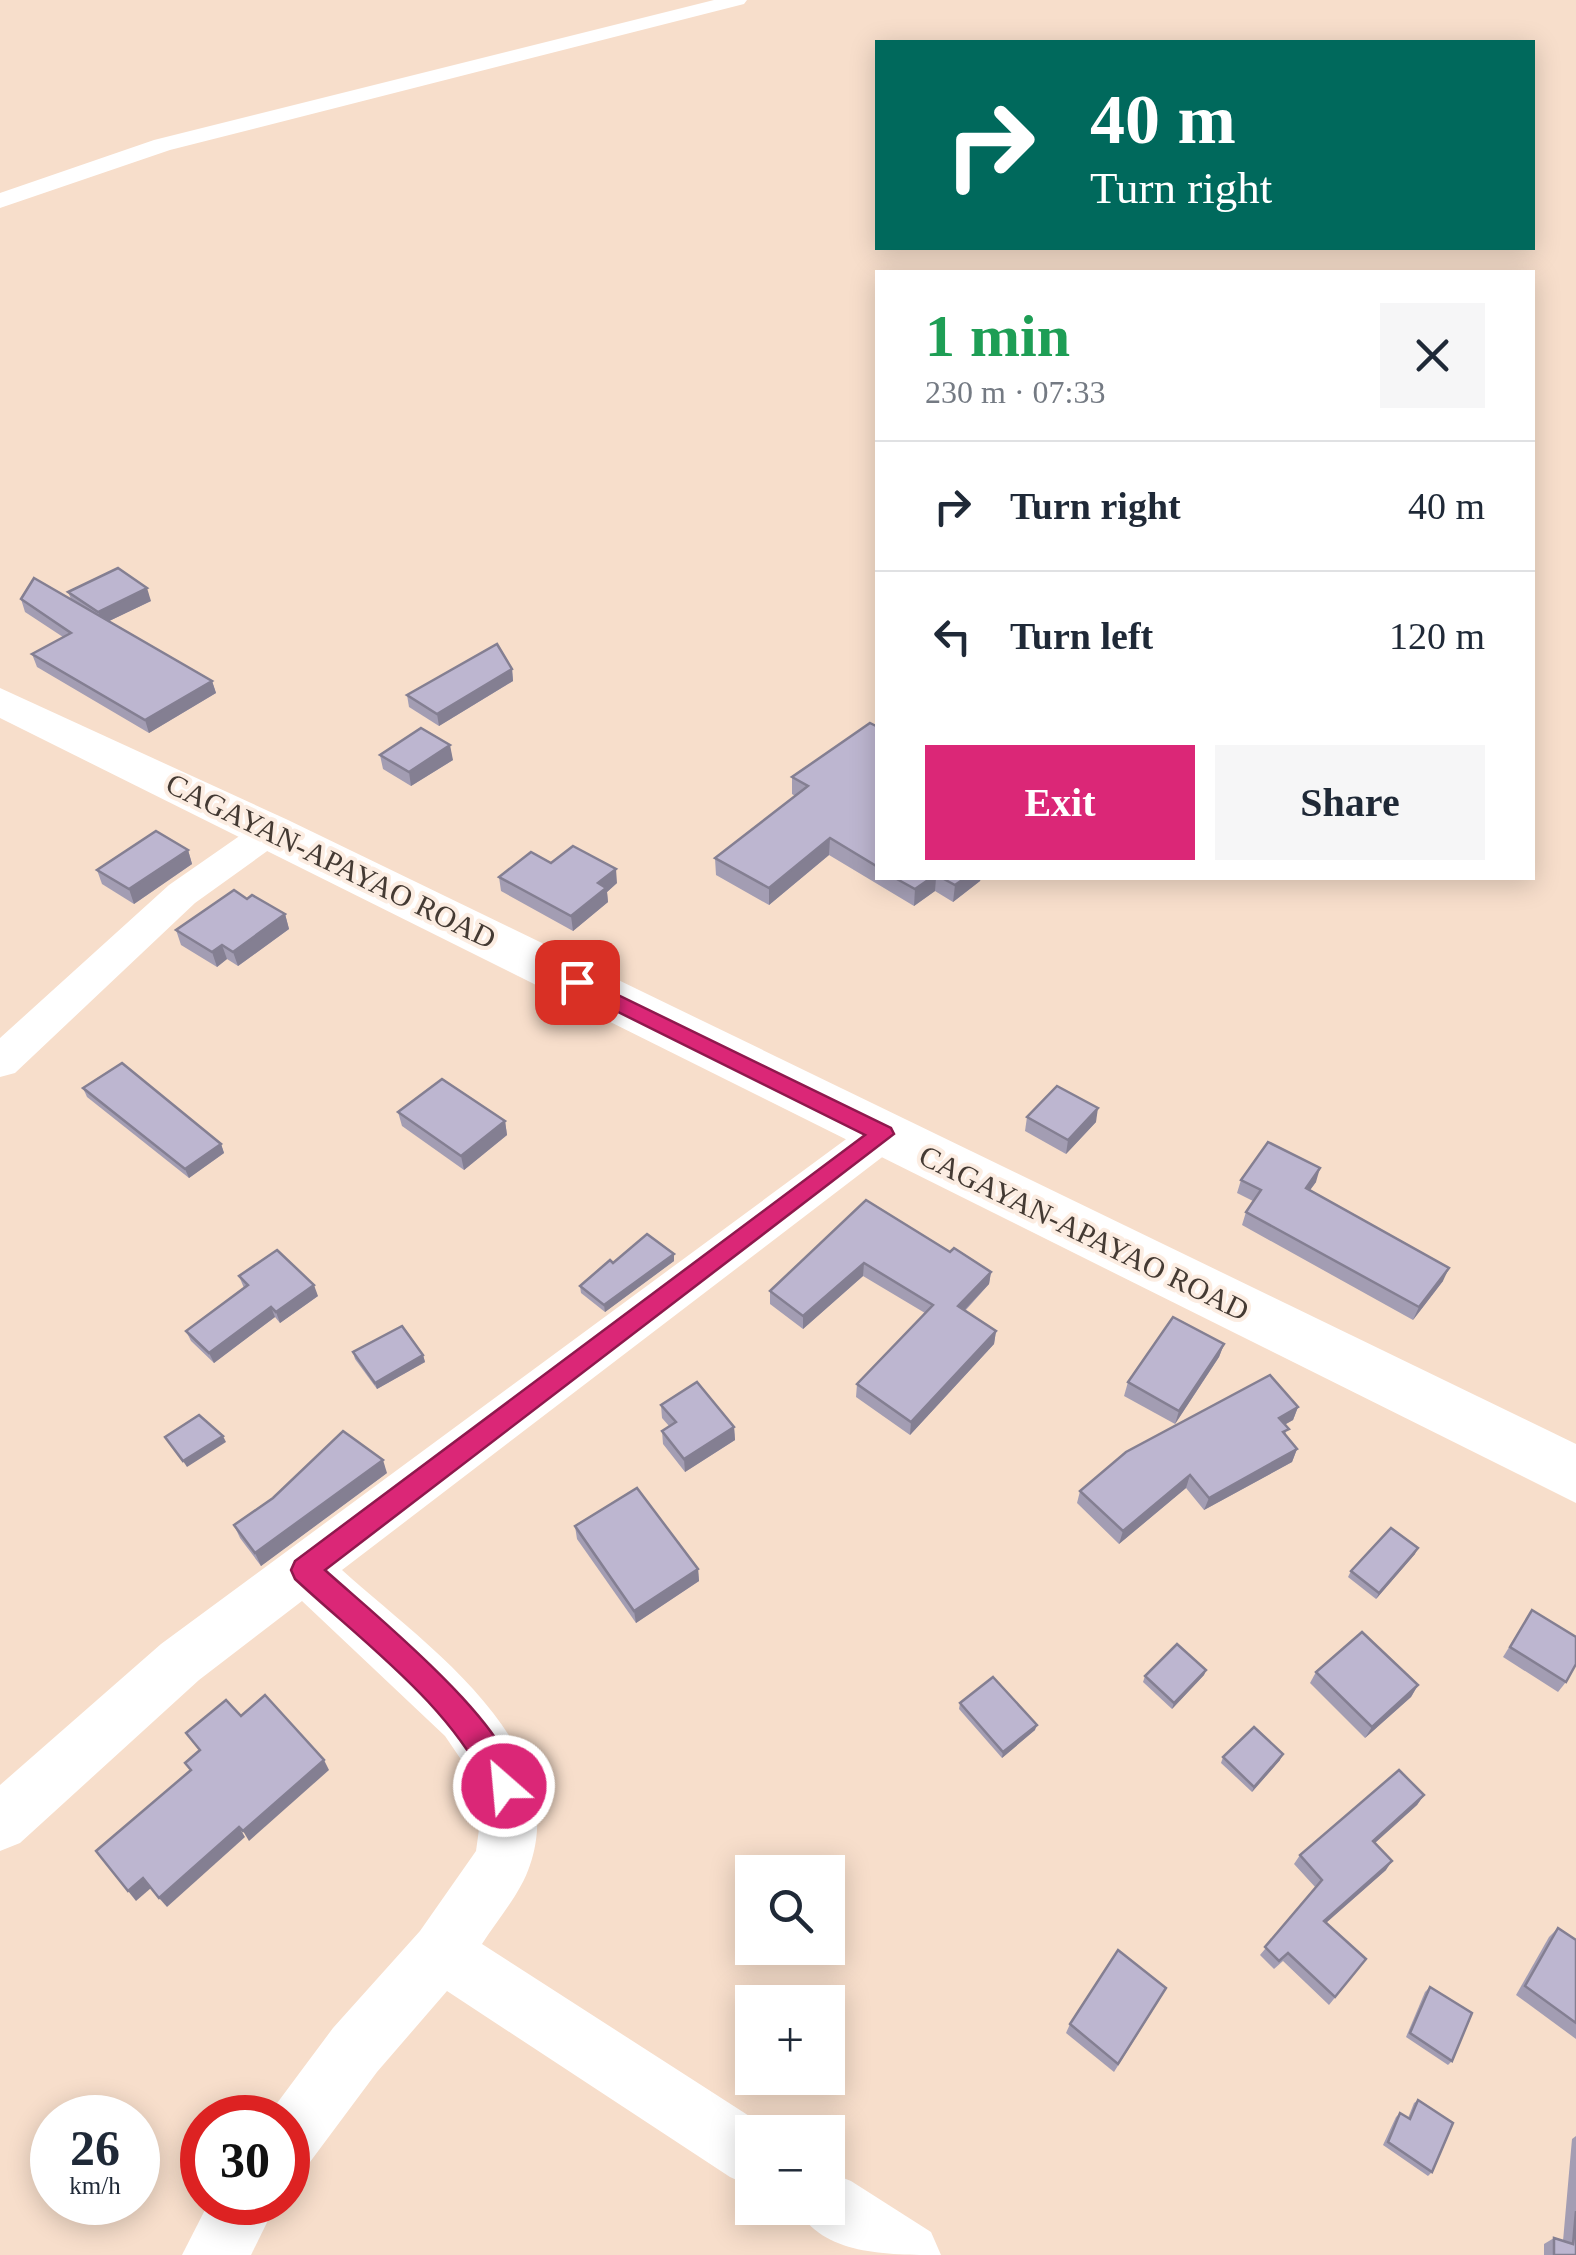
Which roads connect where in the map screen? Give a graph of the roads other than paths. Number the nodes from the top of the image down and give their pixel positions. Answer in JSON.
{"nodes":[{"id":1,"x":737,"y":0,"type":"edge"},
{"id":2,"x":0,"y":201,"type":"edge"},
{"id":3,"x":0,"y":700,"type":"edge"},
{"id":4,"x":271,"y":830,"type":"junction"},
{"id":5,"x":0,"y":1062,"type":"edge"},
{"id":6,"x":883,"y":1134,"type":"junction"},
{"id":7,"x":1576,"y":1475,"type":"edge"},
{"id":8,"x":305,"y":1570,"type":"junction"},
{"id":9,"x":0,"y":1822,"type":"edge"},
{"id":10,"x":441,"y":1952,"type":"junction"},
{"id":11,"x":310,"y":2110,"type":"edge"},
{"id":12,"x":735,"y":2144,"type":"edge"},
{"id":13,"x":845,"y":2215,"type":"edge"},
{"id":14,"x":232,"y":2225,"type":"edge"},
{"id":15,"x":215,"y":2255,"type":"edge"},
{"id":16,"x":908,"y":2255,"type":"edge"}],
"edges":[{"from":1,"to":2,"type":"street"},
{"from":3,"to":4,"type":"main road","name":"CAGAYAN-APAYAO ROAD"},
{"from":4,"to":5,"type":"street"},
{"from":4,"to":6,"type":"main road","name":"CAGAYAN-APAYAO ROAD"},
{"from":6,"to":7,"type":"main road","name":"CAGAYAN-APAYAO ROAD"},
{"from":6,"to":8,"type":"street"},
{"from":8,"to":9,"type":"street"},
{"from":8,"to":10,"type":"street"},
{"from":10,"to":11,"type":"street"},
{"from":10,"to":12,"type":"street"},
{"from":13,"to":16,"type":"street"},
{"from":14,"to":15,"type":"street"}]}
